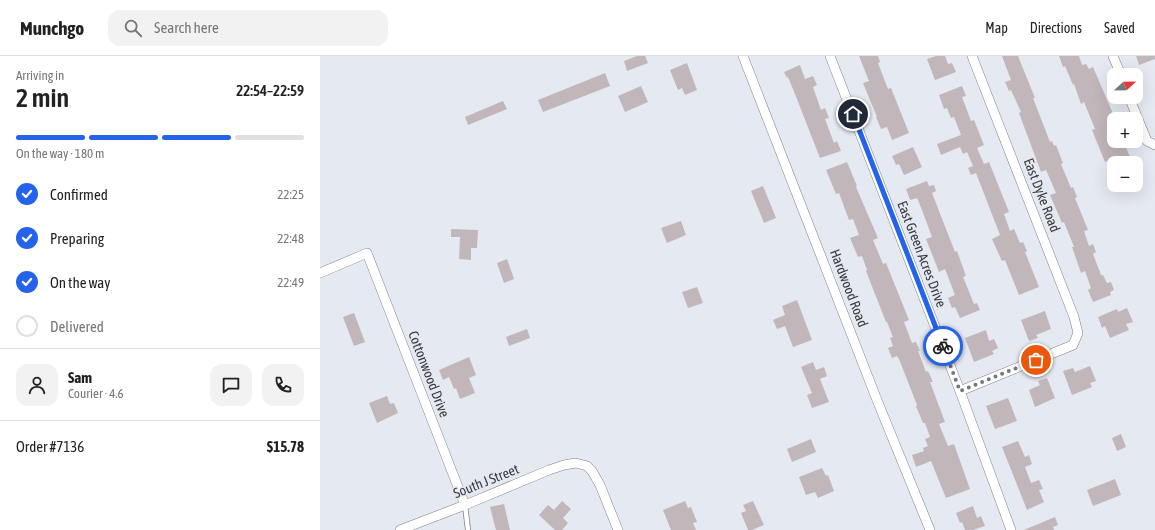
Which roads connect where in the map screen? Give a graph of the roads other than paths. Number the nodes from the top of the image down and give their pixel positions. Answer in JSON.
{"nodes":[{"id":1,"x":743,"y":56,"type":"edge"},
{"id":2,"x":830,"y":56,"type":"edge"},
{"id":3,"x":972,"y":56,"type":"edge"},
{"id":4,"x":1113,"y":56,"type":"edge"},
{"id":5,"x":1118,"y":68,"type":"edge"},
{"id":6,"x":1133,"y":104,"type":"edge"},
{"id":7,"x":1155,"y":145,"type":"edge"},
{"id":8,"x":320,"y":273,"type":"edge"},
{"id":9,"x":960,"y":391,"type":"junction"},
{"id":10,"x":465,"y":505,"type":"junction"},
{"id":11,"x":400,"y":530,"type":"edge"},
{"id":12,"x":468,"y":530,"type":"edge"},
{"id":13,"x":618,"y":530,"type":"edge"},
{"id":14,"x":930,"y":530,"type":"edge"},
{"id":15,"x":1011,"y":530,"type":"edge"}],
"edges":[{"from":1,"to":14,"type":"street","name":"Hardwood Road"},
{"from":2,"to":9,"type":"street","name":"East Green Acres Drive"},
{"from":3,"to":9,"type":"street","name":"East Dyke Road"},
{"from":4,"to":5,"type":"street"},
{"from":6,"to":7,"type":"street"},
{"from":8,"to":10,"type":"street","name":"Cottonwood Drive"},
{"from":9,"to":15,"type":"street","name":"East Green Acres Drive"},
{"from":10,"to":11,"type":"street","name":"South J Street"},
{"from":10,"to":12,"type":"lane"},
{"from":10,"to":13,"type":"street","name":"South J Street"}]}
